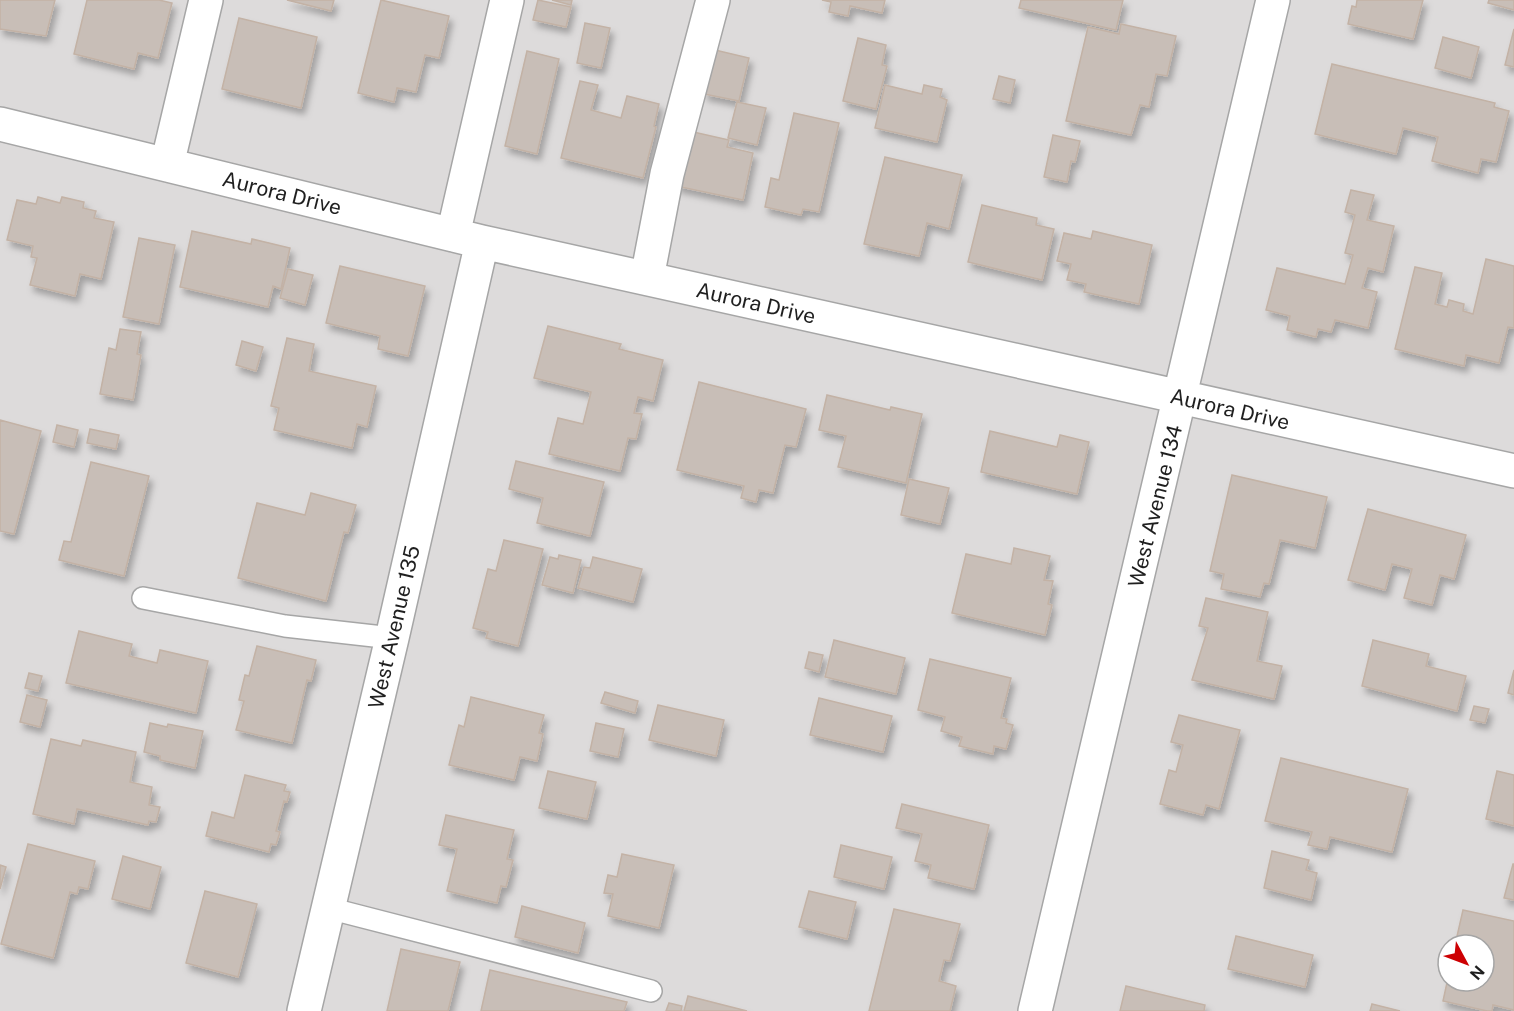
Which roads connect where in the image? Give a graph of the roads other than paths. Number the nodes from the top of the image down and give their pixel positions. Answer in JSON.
{"nodes":[{"id":1,"x":206,"y":0,"type":"edge"},
{"id":2,"x":507,"y":0,"type":"edge"},
{"id":3,"x":713,"y":0,"type":"edge"},
{"id":4,"x":1273,"y":0,"type":"edge"},
{"id":5,"x":0,"y":124,"type":"edge"},
{"id":6,"x":167,"y":165,"type":"junction"},
{"id":7,"x":468,"y":238,"type":"junction"},
{"id":8,"x":647,"y":278,"type":"junction"},
{"id":9,"x":1181,"y":398,"type":"junction"},
{"id":10,"x":1514,"y":471,"type":"edge"},
{"id":11,"x":143,"y":598,"type":"dead end"},
{"id":12,"x":392,"y":638,"type":"junction"},
{"id":13,"x":328,"y":908,"type":"junction"},
{"id":14,"x":651,"y":991,"type":"dead end"},
{"id":15,"x":304,"y":1011,"type":"edge"},
{"id":16,"x":1035,"y":1011,"type":"edge"}],
"edges":[{"from":1,"to":6,"type":"street"},
{"from":2,"to":7,"type":"street","name":"West Avenue 135"},
{"from":3,"to":8,"type":"street"},
{"from":4,"to":9,"type":"street","name":"West Avenue 134"},
{"from":5,"to":6,"type":"street","name":"Aurora Drive"},
{"from":6,"to":7,"type":"street","name":"Aurora Drive"},
{"from":7,"to":8,"type":"street","name":"Aurora Drive"},
{"from":7,"to":12,"type":"street","name":"West Avenue 135"},
{"from":8,"to":9,"type":"street","name":"Aurora Drive"},
{"from":9,"to":10,"type":"street","name":"Aurora Drive"},
{"from":9,"to":16,"type":"street","name":"West Avenue 134"},
{"from":11,"to":12,"type":"lane"},
{"from":12,"to":13,"type":"street","name":"West Avenue 135"},
{"from":13,"to":14,"type":"lane"},
{"from":13,"to":15,"type":"street","name":"West Avenue 135"}]}
